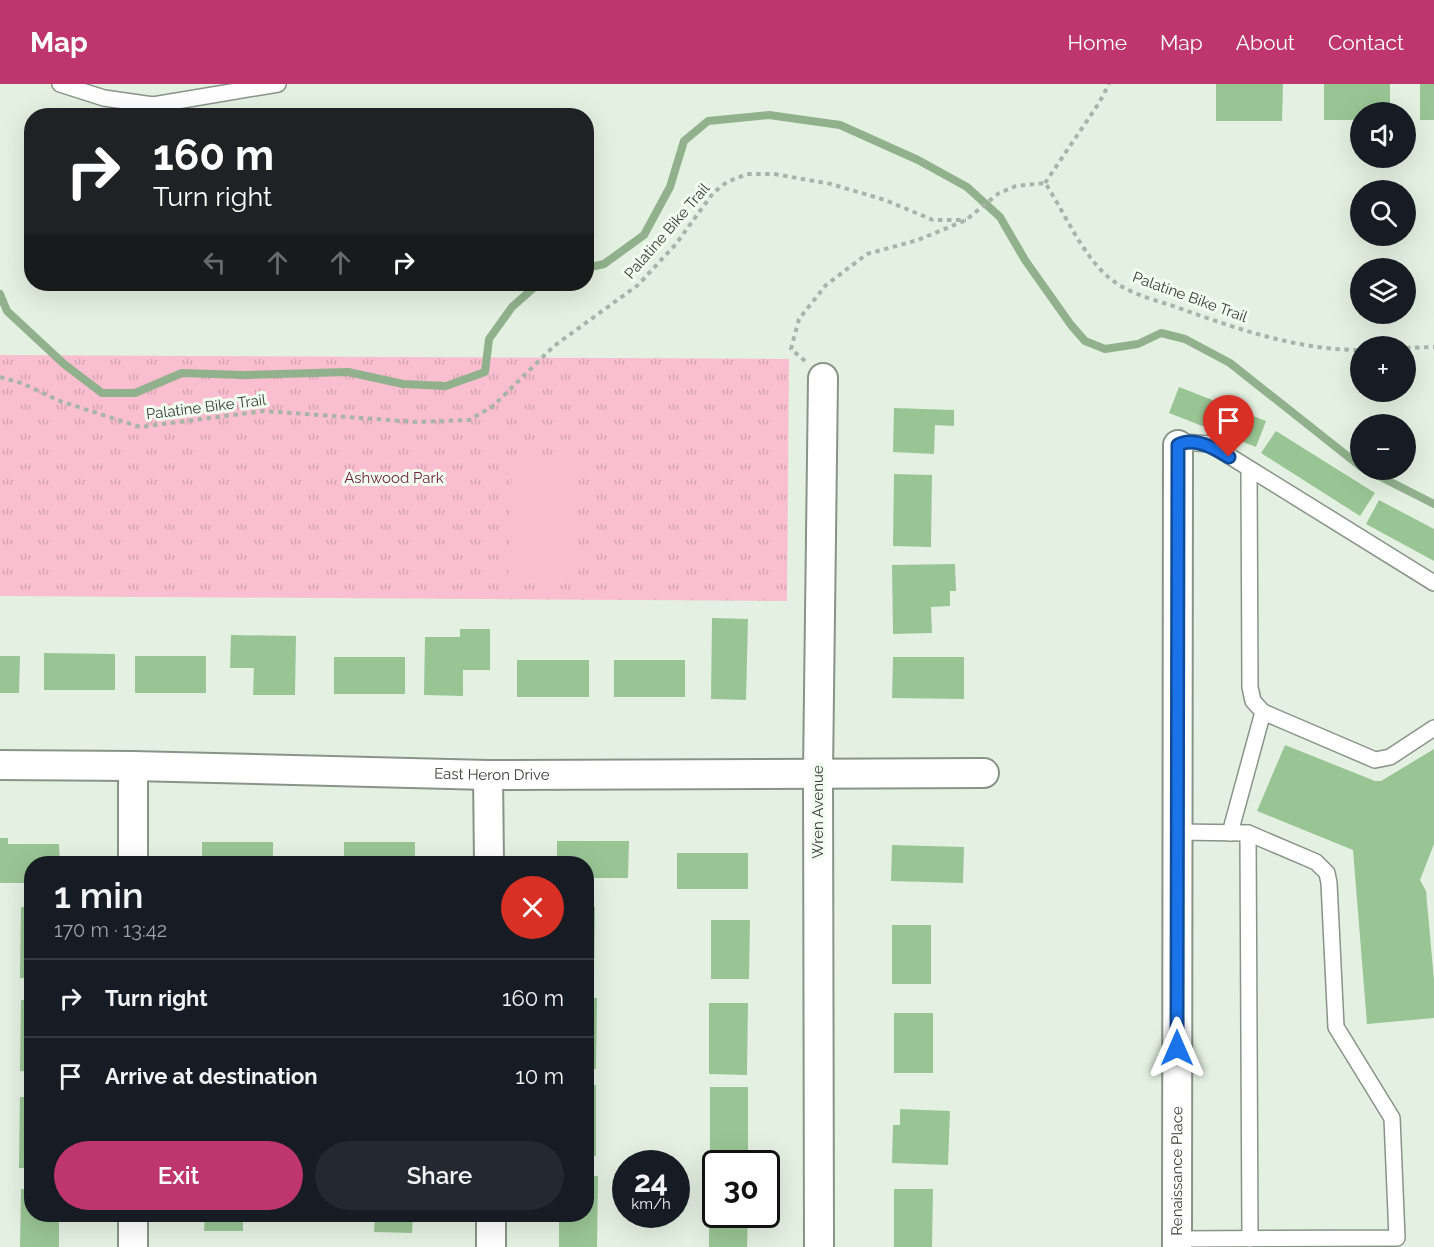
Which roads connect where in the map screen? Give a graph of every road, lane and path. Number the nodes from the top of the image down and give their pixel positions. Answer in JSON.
{"nodes":[{"id":1,"x":60,"y":84,"type":"edge"},
{"id":2,"x":278,"y":84,"type":"edge"},
{"id":3,"x":1109,"y":84,"type":"edge"},
{"id":4,"x":1045,"y":183,"type":"junction"},
{"id":5,"x":966,"y":220,"type":"junction"},
{"id":6,"x":1434,"y":347,"type":"edge"},
{"id":7,"x":1416,"y":348,"type":"edge"},
{"id":8,"x":1350,"y":349,"type":"edge"},
{"id":9,"x":0,"y":377,"type":"edge"},
{"id":10,"x":823,"y":378,"type":"joint"},
{"id":11,"x":1178,"y":445,"type":"joint"},
{"id":12,"x":1249,"y":470,"type":"junction"},
{"id":13,"x":1434,"y":583,"type":"edge"},
{"id":14,"x":1263,"y":712,"type":"junction"},
{"id":15,"x":1434,"y":728,"type":"edge"},
{"id":16,"x":0,"y":765,"type":"edge"},
{"id":17,"x":133,"y":766,"type":"junction"},
{"id":18,"x":818,"y":773,"type":"junction"},
{"id":19,"x":984,"y":773,"type":"dead end"},
{"id":20,"x":488,"y":775,"type":"junction"},
{"id":21,"x":1178,"y":832,"type":"junction"},
{"id":22,"x":1230,"y":833,"type":"junction"},
{"id":23,"x":1255,"y":836,"type":"junction"},
{"id":24,"x":133,"y":856,"type":"edge"},
{"id":25,"x":489,"y":856,"type":"edge"},
{"id":26,"x":133,"y":1222,"type":"edge"},
{"id":27,"x":491,"y":1222,"type":"edge"},
{"id":28,"x":1250,"y":1239,"type":"junction"},
{"id":29,"x":1177,"y":1243,"type":"edge"},
{"id":30,"x":1329,"y":1243,"type":"edge"},
{"id":31,"x":1397,"y":1243,"type":"edge"},
{"id":32,"x":133,"y":1247,"type":"edge"},
{"id":33,"x":491,"y":1247,"type":"edge"},
{"id":34,"x":819,"y":1247,"type":"edge"}],
"edges":[{"from":1,"to":2,"type":"lane"},
{"from":3,"to":4,"type":"path"},
{"from":4,"to":5,"type":"path"},
{"from":4,"to":8,"type":"path","name":"Palatine Bike Trail"},
{"from":5,"to":9,"type":"path","name":"Palatine Bike Trail"},
{"from":5,"to":10,"type":"path"},
{"from":6,"to":7,"type":"path"},
{"from":10,"to":18,"type":"street","name":"Wren Avenue"},
{"from":11,"to":12,"type":"lane"},
{"from":11,"to":21,"type":"street","name":"Renaissance Place"},
{"from":12,"to":13,"type":"lane"},
{"from":12,"to":14,"type":"lane"},
{"from":14,"to":15,"type":"lane"},
{"from":14,"to":22,"type":"lane"},
{"from":16,"to":17,"type":"street","name":"East Heron Drive"},
{"from":17,"to":20,"type":"street","name":"East Heron Drive"},
{"from":17,"to":24,"type":"street"},
{"from":18,"to":19,"type":"street","name":"East Heron Drive"},
{"from":18,"to":20,"type":"street","name":"East Heron Drive"},
{"from":18,"to":34,"type":"street","name":"Wren Avenue"},
{"from":20,"to":25,"type":"street"},
{"from":21,"to":22,"type":"lane"},
{"from":21,"to":29,"type":"street","name":"Renaissance Place"},
{"from":22,"to":23,"type":"lane"},
{"from":23,"to":28,"type":"lane"},
{"from":23,"to":31,"type":"lane"},
{"from":26,"to":32,"type":"street"},
{"from":27,"to":33,"type":"street"},
{"from":28,"to":29,"type":"lane"},
{"from":28,"to":30,"type":"lane"},
{"from":30,"to":31,"type":"lane"}]}
